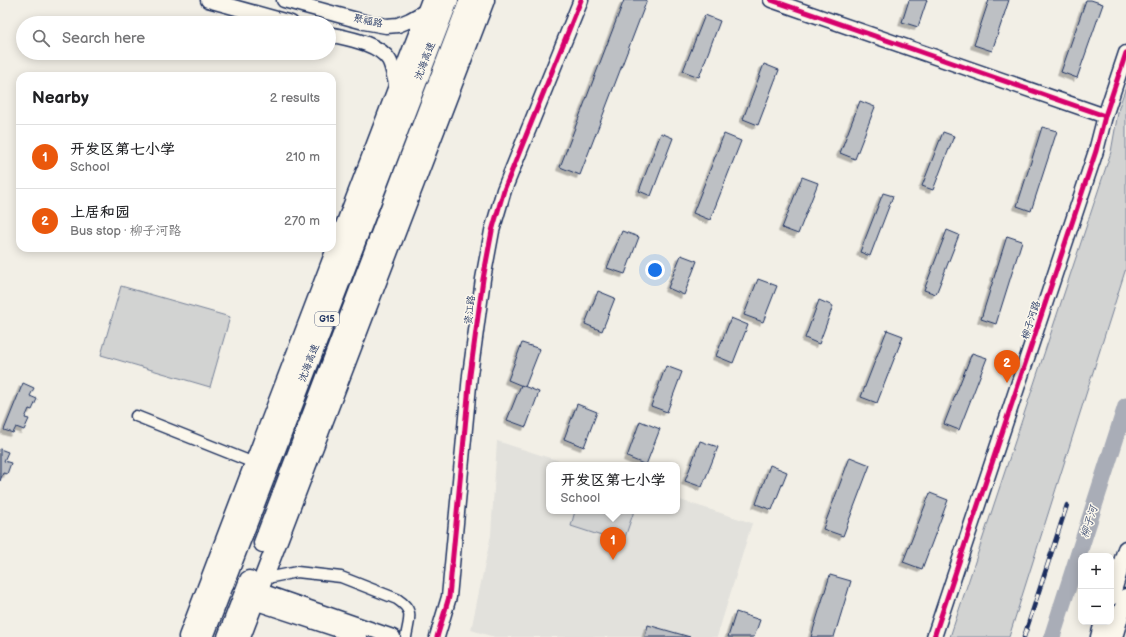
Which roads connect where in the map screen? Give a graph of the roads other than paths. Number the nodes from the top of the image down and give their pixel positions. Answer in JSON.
{"nodes":[{"id":1,"x":208,"y":0,"type":"edge"},
{"id":2,"x":284,"y":0,"type":"edge"},
{"id":3,"x":449,"y":0,"type":"edge"},
{"id":4,"x":469,"y":0,"type":"edge"},
{"id":5,"x":485,"y":0,"type":"edge"},
{"id":6,"x":581,"y":0,"type":"edge"},
{"id":7,"x":771,"y":0,"type":"edge"},
{"id":8,"x":428,"y":6,"type":"edge"},
{"id":9,"x":266,"y":16,"type":"edge"},
{"id":10,"x":336,"y":36,"type":"edge"},
{"id":11,"x":1126,"y":54,"type":"edge"},
{"id":12,"x":397,"y":87,"type":"junction"},
{"id":13,"x":1105,"y":116,"type":"junction"},
{"id":14,"x":336,"y":247,"type":"edge"},
{"id":15,"x":334,"y":252,"type":"edge"},
{"id":16,"x":136,"y":416,"type":"dead end"},
{"id":17,"x":254,"y":462,"type":"junction"},
{"id":18,"x":1126,"y":549,"type":"edge"},
{"id":19,"x":1114,"y":589,"type":"edge"},
{"id":20,"x":258,"y":590,"type":"junction"},
{"id":21,"x":1126,"y":597,"type":"edge"},
{"id":22,"x":1102,"y":625,"type":"edge"},
{"id":23,"x":192,"y":637,"type":"edge"},
{"id":24,"x":227,"y":637,"type":"edge"},
{"id":25,"x":241,"y":637,"type":"edge"},
{"id":26,"x":360,"y":637,"type":"edge"},
{"id":27,"x":393,"y":637,"type":"edge"},
{"id":28,"x":406,"y":637,"type":"edge"},
{"id":29,"x":437,"y":637,"type":"edge"},
{"id":30,"x":934,"y":637,"type":"edge"},
{"id":31,"x":1099,"y":637,"type":"edge"},
{"id":32,"x":1114,"y":637,"type":"edge"}],
"edges":[{"from":1,"to":9,"type":"street"},
{"from":2,"to":8,"type":"street","name":"聚福路"},
{"from":3,"to":23,"type":"highway","name":"沈海高速","number":"G15"},
{"from":4,"to":24,"type":"highway","name":"沈海高速","number":"G15"},
{"from":5,"to":20,"type":"highway"},
{"from":6,"to":29,"type":"street","name":"资江路"},
{"from":7,"to":13,"type":"street"},
{"from":8,"to":12,"type":"highway"},
{"from":10,"to":12,"type":"street"},
{"from":11,"to":13,"type":"street","name":"柳子河路"},
{"from":12,"to":14,"type":"highway"},
{"from":13,"to":30,"type":"street","name":"柳子河路"},
{"from":15,"to":17,"type":"highway"},
{"from":16,"to":17,"type":"street"},
{"from":17,"to":23,"type":"highway"},
{"from":18,"to":19,"type":"main road"},
{"from":20,"to":25,"type":"highway"},
{"from":20,"to":26,"type":"street"},
{"from":20,"to":27,"type":"street"},
{"from":20,"to":28,"type":"street"},
{"from":21,"to":32,"type":"main road"},
{"from":22,"to":31,"type":"main road"}]}
